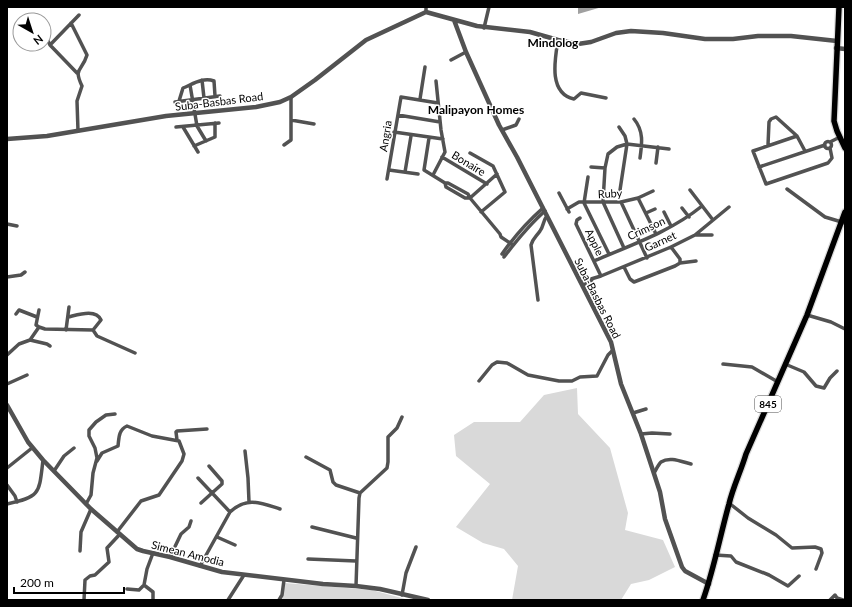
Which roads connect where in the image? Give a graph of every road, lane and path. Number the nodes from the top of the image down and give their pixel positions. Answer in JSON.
{"nodes":[{"id":1,"x":489,"y":7,"type":"edge"},
{"id":2,"x":839,"y":7,"type":"edge"},
{"id":3,"x":426,"y":9,"type":"edge"},
{"id":4,"x":79,"y":15,"type":"dead end"},
{"id":5,"x":454,"y":20,"type":"junction"},
{"id":6,"x":71,"y":23,"type":"junction"},
{"id":7,"x":484,"y":28,"type":"junction"},
{"id":8,"x":558,"y":40,"type":"junction"},
{"id":9,"x":837,"y":41,"type":"junction"},
{"id":10,"x":52,"y":43,"type":"edge"},
{"id":11,"x":52,"y":47,"type":"edge"},
{"id":12,"x":836,"y":48,"type":"junction"},
{"id":13,"x":845,"y":49,"type":"edge"},
{"id":14,"x":466,"y":52,"type":"junction"},
{"id":15,"x":451,"y":60,"type":"dead end"},
{"id":16,"x":424,"y":67,"type":"dead end"},
{"id":17,"x":77,"y":73,"type":"junction"},
{"id":18,"x":202,"y":80,"type":"junction"},
{"id":19,"x":436,"y":81,"type":"dead end"},
{"id":20,"x":190,"y":85,"type":"junction"},
{"id":21,"x":215,"y":96,"type":"junction"},
{"id":22,"x":220,"y":96,"type":"dead end"},
{"id":23,"x":291,"y":97,"type":"junction"},
{"id":24,"x":204,"y":98,"type":"junction"},
{"id":25,"x":606,"y":98,"type":"dead end"},
{"id":26,"x":192,"y":99,"type":"junction"},
{"id":27,"x":420,"y":99,"type":"junction"},
{"id":28,"x":180,"y":101,"type":"junction"},
{"id":29,"x":175,"y":102,"type":"dead end"},
{"id":30,"x":438,"y":103,"type":"junction"},
{"id":31,"x":194,"y":113,"type":"junction"},
{"id":32,"x":398,"y":115,"type":"junction"},
{"id":33,"x":519,"y":118,"type":"dead end"},
{"id":34,"x":634,"y":119,"type":"dead end"},
{"id":35,"x":291,"y":120,"type":"junction"},
{"id":36,"x":440,"y":122,"type":"junction"},
{"id":37,"x":314,"y":124,"type":"dead end"},
{"id":38,"x":197,"y":126,"type":"junction"},
{"id":39,"x":176,"y":127,"type":"dead end"},
{"id":40,"x":183,"y":127,"type":"junction"},
{"id":41,"x":619,"y":127,"type":"dead end"},
{"id":42,"x":502,"y":130,"type":"junction"},
{"id":43,"x":78,"y":131,"type":"junction"},
{"id":44,"x":394,"y":132,"type":"junction"},
{"id":45,"x":411,"y":136,"type":"junction"},
{"id":46,"x":797,"y":136,"type":"junction"},
{"id":47,"x":429,"y":138,"type":"junction"},
{"id":48,"x":840,"y":138,"type":"junction"},
{"id":49,"x":7,"y":139,"type":"edge"},
{"id":50,"x":443,"y":140,"type":"junction"},
{"id":51,"x":206,"y":141,"type":"junction"},
{"id":52,"x":831,"y":143,"type":"junction"},
{"id":53,"x":627,"y":144,"type":"junction"},
{"id":54,"x":284,"y":145,"type":"dead end"},
{"id":55,"x":642,"y":145,"type":"junction"},
{"id":56,"x":768,"y":145,"type":"junction"},
{"id":57,"x":825,"y":145,"type":"junction"},
{"id":58,"x":194,"y":146,"type":"junction"},
{"id":59,"x":658,"y":147,"type":"junction"},
{"id":60,"x":830,"y":148,"type":"junction"},
{"id":61,"x":845,"y":148,"type":"edge"},
{"id":62,"x":669,"y":149,"type":"dead end"},
{"id":63,"x":805,"y":151,"type":"junction"},
{"id":64,"x":198,"y":152,"type":"dead end"},
{"id":65,"x":470,"y":153,"type":"dead end"},
{"id":66,"x":442,"y":157,"type":"junction"},
{"id":67,"x":640,"y":158,"type":"dead end"},
{"id":68,"x":656,"y":163,"type":"dead end"},
{"id":69,"x":591,"y":167,"type":"dead end"},
{"id":70,"x":759,"y":167,"type":"junction"},
{"id":71,"x":605,"y":168,"type":"junction"},
{"id":72,"x":389,"y":170,"type":"junction"},
{"id":73,"x":405,"y":172,"type":"junction"},
{"id":74,"x":418,"y":174,"type":"dead end"},
{"id":75,"x":497,"y":174,"type":"junction"},
{"id":76,"x":433,"y":175,"type":"junction"},
{"id":77,"x":588,"y":177,"type":"dead end"},
{"id":78,"x":387,"y":179,"type":"dead end"},
{"id":79,"x":487,"y":184,"type":"junction"},
{"id":80,"x":620,"y":190,"type":"dead end"},
{"id":81,"x":690,"y":190,"type":"dead end"},
{"id":82,"x":788,"y":190,"type":"dead end"},
{"id":83,"x":653,"y":191,"type":"dead end"},
{"id":84,"x":559,"y":193,"type":"dead end"},
{"id":85,"x":470,"y":198,"type":"junction"},
{"id":86,"x":638,"y":198,"type":"junction"},
{"id":87,"x":602,"y":202,"type":"junction"},
{"id":88,"x":621,"y":202,"type":"junction"},
{"id":89,"x":584,"y":203,"type":"junction"},
{"id":90,"x":702,"y":206,"type":"junction"},
{"id":91,"x":729,"y":207,"type":"dead end"},
{"id":92,"x":682,"y":208,"type":"dead end"},
{"id":93,"x":655,"y":209,"type":"dead end"},
{"id":94,"x":481,"y":212,"type":"junction"},
{"id":95,"x":545,"y":212,"type":"junction"},
{"id":96,"x":664,"y":212,"type":"dead end"},
{"id":97,"x":646,"y":213,"type":"junction"},
{"id":98,"x":845,"y":214,"type":"edge"},
{"id":99,"x":689,"y":217,"type":"junction"},
{"id":100,"x":580,"y":218,"type":"dead end"},
{"id":101,"x":713,"y":220,"type":"junction"},
{"id":102,"x":843,"y":223,"type":"edge"},
{"id":103,"x":7,"y":224,"type":"edge"},
{"id":104,"x":18,"y":226,"type":"dead end"},
{"id":105,"x":671,"y":226,"type":"junction"},
{"id":106,"x":656,"y":234,"type":"junction"},
{"id":107,"x":695,"y":234,"type":"junction"},
{"id":108,"x":712,"y":235,"type":"dead end"},
{"id":109,"x":640,"y":242,"type":"junction"},
{"id":110,"x":511,"y":244,"type":"junction"},
{"id":111,"x":671,"y":247,"type":"junction"},
{"id":112,"x":624,"y":248,"type":"junction"},
{"id":113,"x":610,"y":254,"type":"junction"},
{"id":114,"x":503,"y":255,"type":"dead end"},
{"id":115,"x":647,"y":258,"type":"junction"},
{"id":116,"x":594,"y":261,"type":"junction"},
{"id":117,"x":696,"y":261,"type":"dead end"},
{"id":118,"x":680,"y":263,"type":"junction"},
{"id":119,"x":624,"y":267,"type":"junction"},
{"id":120,"x":25,"y":272,"type":"dead end"},
{"id":121,"x":601,"y":276,"type":"junction"},
{"id":122,"x":7,"y":277,"type":"edge"},
{"id":123,"x":582,"y":283,"type":"junction"},
{"id":124,"x":538,"y":300,"type":"dead end"},
{"id":125,"x":69,"y":307,"type":"dead end"},
{"id":126,"x":39,"y":310,"type":"dead end"},
{"id":127,"x":16,"y":314,"type":"dead end"},
{"id":128,"x":807,"y":315,"type":"junction"},
{"id":129,"x":37,"y":317,"type":"junction"},
{"id":130,"x":68,"y":317,"type":"junction"},
{"id":131,"x":39,"y":327,"type":"junction"},
{"id":132,"x":845,"y":329,"type":"edge"},
{"id":133,"x":66,"y":330,"type":"junction"},
{"id":134,"x":93,"y":330,"type":"junction"},
{"id":135,"x":30,"y":340,"type":"junction"},
{"id":136,"x":50,"y":346,"type":"dead end"},
{"id":137,"x":613,"y":350,"type":"junction"},
{"id":138,"x":8,"y":353,"type":"edge"},
{"id":139,"x":135,"y":353,"type":"dead end"},
{"id":140,"x":723,"y":364,"type":"dead end"},
{"id":141,"x":786,"y":364,"type":"junction"},
{"id":142,"x":837,"y":371,"type":"dead end"},
{"id":143,"x":27,"y":374,"type":"dead end"},
{"id":144,"x":480,"y":381,"type":"dead end"},
{"id":145,"x":778,"y":382,"type":"junction"},
{"id":146,"x":7,"y":384,"type":"edge"},
{"id":147,"x":7,"y":405,"type":"edge"},
{"id":148,"x":646,"y":409,"type":"dead end"},
{"id":149,"x":116,"y":414,"type":"dead end"},
{"id":150,"x":633,"y":414,"type":"junction"},
{"id":151,"x":402,"y":417,"type":"dead end"},
{"id":152,"x":207,"y":429,"type":"dead end"},
{"id":153,"x":641,"y":434,"type":"junction"},
{"id":154,"x":670,"y":434,"type":"dead end"},
{"id":155,"x":177,"y":440,"type":"junction"},
{"id":156,"x":32,"y":448,"type":"junction"},
{"id":157,"x":74,"y":448,"type":"dead end"},
{"id":158,"x":245,"y":450,"type":"dead end"},
{"id":159,"x":306,"y":457,"type":"dead end"},
{"id":160,"x":43,"y":460,"type":"junction"},
{"id":161,"x":97,"y":461,"type":"junction"},
{"id":162,"x":691,"y":464,"type":"dead end"},
{"id":163,"x":209,"y":466,"type":"dead end"},
{"id":164,"x":7,"y":468,"type":"edge"},
{"id":165,"x":54,"y":471,"type":"junction"},
{"id":166,"x":654,"y":473,"type":"junction"},
{"id":167,"x":198,"y":478,"type":"dead end"},
{"id":168,"x":7,"y":485,"type":"edge"},
{"id":169,"x":360,"y":493,"type":"junction"},
{"id":170,"x":211,"y":494,"type":"junction"},
{"id":171,"x":17,"y":502,"type":"junction"},
{"id":172,"x":250,"y":502,"type":"junction"},
{"id":173,"x":201,"y":503,"type":"dead end"},
{"id":174,"x":729,"y":503,"type":"junction"},
{"id":175,"x":7,"y":504,"type":"edge"},
{"id":176,"x":86,"y":504,"type":"junction"},
{"id":177,"x":91,"y":509,"type":"junction"},
{"id":178,"x":280,"y":509,"type":"dead end"},
{"id":179,"x":230,"y":512,"type":"junction"},
{"id":180,"x":191,"y":521,"type":"dead end"},
{"id":181,"x":312,"y":527,"type":"dead end"},
{"id":182,"x":118,"y":533,"type":"junction"},
{"id":183,"x":217,"y":537,"type":"junction"},
{"id":184,"x":356,"y":538,"type":"junction"},
{"id":185,"x":235,"y":544,"type":"dead end"},
{"id":186,"x":416,"y":547,"type":"dead end"},
{"id":187,"x":80,"y":552,"type":"dead end"},
{"id":188,"x":153,"y":552,"type":"junction"},
{"id":189,"x":715,"y":555,"type":"junction"},
{"id":190,"x":170,"y":557,"type":"junction"},
{"id":191,"x":308,"y":559,"type":"dead end"},
{"id":192,"x":356,"y":561,"type":"junction"},
{"id":193,"x":200,"y":566,"type":"junction"},
{"id":194,"x":816,"y":569,"type":"dead end"},
{"id":195,"x":244,"y":575,"type":"junction"},
{"id":196,"x":799,"y":576,"type":"dead end"},
{"id":197,"x":284,"y":580,"type":"junction"},
{"id":198,"x":709,"y":584,"type":"junction"},
{"id":199,"x":144,"y":585,"type":"junction"},
{"id":200,"x":356,"y":586,"type":"junction"},
{"id":201,"x":127,"y":589,"type":"dead end"},
{"id":202,"x":402,"y":594,"type":"junction"},
{"id":203,"x":84,"y":600,"type":"edge"},
{"id":204,"x":152,"y":600,"type":"edge"},
{"id":205,"x":228,"y":600,"type":"edge"},
{"id":206,"x":279,"y":600,"type":"edge"},
{"id":207,"x":428,"y":600,"type":"edge"},
{"id":208,"x":703,"y":600,"type":"edge"},
{"id":209,"x":830,"y":600,"type":"edge"},
{"id":210,"x":843,"y":600,"type":"edge"}],
"edges":[{"from":1,"to":7,"type":"street"},
{"from":2,"to":9,"type":"main road"},
{"from":3,"to":5,"type":"street","name":"Suba-Basbas Road"},
{"from":3,"to":23,"type":"street","name":"Suba-Basbas Road"},
{"from":4,"to":6,"type":"street"},
{"from":5,"to":7,"type":"street","name":"Suba-Basbas Road"},
{"from":5,"to":14,"type":"street","name":"Suba-Basbas Road"},
{"from":6,"to":10,"type":"street"},
{"from":6,"to":17,"type":"street"},
{"from":7,"to":8,"type":"street","name":"Suba-Basbas Road"},
{"from":8,"to":9,"type":"street","name":"Suba-Basbas Road"},
{"from":8,"to":25,"type":"street"},
{"from":9,"to":12,"type":"main road"},
{"from":11,"to":17,"type":"street"},
{"from":12,"to":13,"type":"street"},
{"from":12,"to":48,"type":"main road"},
{"from":14,"to":15,"type":"street"},
{"from":14,"to":42,"type":"street","name":"Suba-Basbas Road"},
{"from":16,"to":27,"type":"street"},
{"from":17,"to":43,"type":"street"},
{"from":18,"to":20,"type":"street"},
{"from":18,"to":21,"type":"street"},
{"from":18,"to":24,"type":"street"},
{"from":19,"to":30,"type":"street"},
{"from":20,"to":26,"type":"street"},
{"from":20,"to":28,"type":"street"},
{"from":21,"to":22,"type":"street"},
{"from":21,"to":24,"type":"street"},
{"from":23,"to":31,"type":"street","name":"Suba-Basbas Road"},
{"from":23,"to":35,"type":"street"},
{"from":24,"to":26,"type":"street"},
{"from":26,"to":28,"type":"street"},
{"from":26,"to":31,"type":"street"},
{"from":27,"to":30,"type":"street"},
{"from":27,"to":32,"type":"street","name":"Angria"},
{"from":28,"to":29,"type":"street"},
{"from":30,"to":36,"type":"street"},
{"from":31,"to":38,"type":"street"},
{"from":31,"to":43,"type":"street","name":"Suba-Basbas Road"},
{"from":32,"to":36,"type":"street"},
{"from":32,"to":44,"type":"street","name":"Angria"},
{"from":33,"to":42,"type":"street"},
{"from":34,"to":55,"type":"street"},
{"from":35,"to":37,"type":"street"},
{"from":35,"to":54,"type":"street"},
{"from":36,"to":50,"type":"street"},
{"from":38,"to":40,"type":"street"},
{"from":38,"to":51,"type":"street"},
{"from":38,"to":51,"type":"street"},
{"from":39,"to":40,"type":"street"},
{"from":40,"to":58,"type":"street"},
{"from":41,"to":53,"type":"street"},
{"from":42,"to":95,"type":"street","name":"Suba-Basbas Road"},
{"from":43,"to":49,"type":"street","name":"Suba-Basbas Road"},
{"from":44,"to":45,"type":"street"},
{"from":44,"to":72,"type":"street","name":"Angria"},
{"from":45,"to":47,"type":"street"},
{"from":45,"to":73,"type":"street"},
{"from":46,"to":56,"type":"street"},
{"from":46,"to":56,"type":"street"},
{"from":46,"to":63,"type":"street"},
{"from":47,"to":50,"type":"street"},
{"from":47,"to":76,"type":"street"},
{"from":48,"to":52,"type":"street"},
{"from":48,"to":61,"type":"main road"},
{"from":50,"to":66,"type":"street"},
{"from":51,"to":58,"type":"street"},
{"from":52,"to":57,"type":"street"},
{"from":52,"to":60,"type":"street"},
{"from":53,"to":55,"type":"street"},
{"from":53,"to":71,"type":"street"},
{"from":53,"to":80,"type":"street"},
{"from":55,"to":59,"type":"street"},
{"from":55,"to":67,"type":"street"},
{"from":56,"to":70,"type":"street"},
{"from":57,"to":60,"type":"street"},
{"from":57,"to":63,"type":"street"},
{"from":58,"to":64,"type":"street"},
{"from":59,"to":62,"type":"street"},
{"from":59,"to":68,"type":"street"},
{"from":60,"to":70,"type":"street"},
{"from":63,"to":70,"type":"street"},
{"from":65,"to":75,"type":"street"},
{"from":66,"to":76,"type":"street"},
{"from":66,"to":79,"type":"street","name":"Bonaire"},
{"from":69,"to":71,"type":"street"},
{"from":71,"to":87,"type":"street"},
{"from":72,"to":73,"type":"street"},
{"from":72,"to":78,"type":"street","name":"Angria"},
{"from":73,"to":74,"type":"street"},
{"from":75,"to":79,"type":"street"},
{"from":75,"to":94,"type":"street"},
{"from":76,"to":85,"type":"street"},
{"from":77,"to":89,"type":"street"},
{"from":79,"to":85,"type":"street"},
{"from":81,"to":90,"type":"street"},
{"from":82,"to":102,"type":"street"},
{"from":83,"to":86,"type":"street","name":"Ruby"},
{"from":84,"to":89,"type":"street","name":"Ruby"},
{"from":85,"to":94,"type":"street"},
{"from":86,"to":88,"type":"street","name":"Ruby"},
{"from":86,"to":97,"type":"street"},
{"from":87,"to":88,"type":"street","name":"Ruby"},
{"from":87,"to":89,"type":"street","name":"Ruby"},
{"from":87,"to":112,"type":"street"},
{"from":88,"to":109,"type":"street"},
{"from":89,"to":113,"type":"street"},
{"from":90,"to":99,"type":"street","name":"Crimson"},
{"from":90,"to":101,"type":"street"},
{"from":91,"to":101,"type":"street","name":"Garnet"},
{"from":92,"to":99,"type":"street"},
{"from":93,"to":97,"type":"street"},
{"from":94,"to":110,"type":"street"},
{"from":95,"to":110,"type":"street"},
{"from":95,"to":123,"type":"street","name":"Suba-Basbas Road"},
{"from":95,"to":124,"type":"street"},
{"from":96,"to":105,"type":"street"},
{"from":97,"to":106,"type":"street"},
{"from":98,"to":102,"type":"main road","number":"845"},
{"from":99,"to":105,"type":"street","name":"Crimson"},
{"from":100,"to":116,"type":"street","name":"Apple"},
{"from":101,"to":107,"type":"street","name":"Garnet"},
{"from":102,"to":128,"type":"main road","number":"845"},
{"from":103,"to":104,"type":"street"},
{"from":105,"to":106,"type":"street","name":"Crimson"},
{"from":106,"to":109,"type":"street","name":"Crimson"},
{"from":107,"to":108,"type":"street"},
{"from":107,"to":111,"type":"street","name":"Garnet"},
{"from":109,"to":112,"type":"street","name":"Crimson"},
{"from":109,"to":115,"type":"street"},
{"from":110,"to":114,"type":"street"},
{"from":111,"to":115,"type":"street","name":"Garnet"},
{"from":111,"to":118,"type":"street"},
{"from":112,"to":113,"type":"street","name":"Crimson"},
{"from":113,"to":116,"type":"street","name":"Crimson"},
{"from":115,"to":119,"type":"street","name":"Garnet"},
{"from":116,"to":121,"type":"street","name":"Apple"},
{"from":117,"to":118,"type":"street"},
{"from":118,"to":119,"type":"street"},
{"from":119,"to":121,"type":"street","name":"Garnet"},
{"from":120,"to":122,"type":"street"},
{"from":121,"to":123,"type":"street","name":"Garnet"},
{"from":123,"to":137,"type":"street","name":"Suba-Basbas Road"},
{"from":125,"to":130,"type":"street"},
{"from":126,"to":129,"type":"street"},
{"from":127,"to":129,"type":"street"},
{"from":128,"to":132,"type":"street"},
{"from":128,"to":141,"type":"main road","number":"845"},
{"from":129,"to":131,"type":"street"},
{"from":130,"to":133,"type":"street"},
{"from":130,"to":134,"type":"street"},
{"from":131,"to":133,"type":"street"},
{"from":131,"to":135,"type":"street"},
{"from":133,"to":134,"type":"street"},
{"from":134,"to":139,"type":"street"},
{"from":135,"to":136,"type":"street"},
{"from":135,"to":138,"type":"street"},
{"from":137,"to":144,"type":"street"},
{"from":137,"to":150,"type":"street","name":"Suba-Basbas Road"},
{"from":140,"to":145,"type":"street"},
{"from":141,"to":142,"type":"street"},
{"from":141,"to":145,"type":"main road","number":"845"},
{"from":143,"to":146,"type":"street"},
{"from":145,"to":174,"type":"main road","number":"845"},
{"from":147,"to":156,"type":"street","name":"Simean Amodia"},
{"from":148,"to":150,"type":"street"},
{"from":149,"to":161,"type":"street"},
{"from":150,"to":153,"type":"street","name":"Suba-Basbas Road"},
{"from":151,"to":169,"type":"street"},
{"from":152,"to":155,"type":"street"},
{"from":153,"to":154,"type":"street"},
{"from":153,"to":166,"type":"street","name":"Suba-Basbas Road"},
{"from":155,"to":161,"type":"street"},
{"from":155,"to":182,"type":"street"},
{"from":156,"to":160,"type":"street","name":"Simean Amodia"},
{"from":156,"to":164,"type":"street"},
{"from":157,"to":165,"type":"street"},
{"from":158,"to":172,"type":"street"},
{"from":159,"to":169,"type":"street"},
{"from":160,"to":165,"type":"street","name":"Simean Amodia"},
{"from":160,"to":171,"type":"street"},
{"from":161,"to":176,"type":"street"},
{"from":162,"to":166,"type":"street"},
{"from":163,"to":170,"type":"street"},
{"from":165,"to":176,"type":"street","name":"Simean Amodia"},
{"from":166,"to":198,"type":"street","name":"Suba-Basbas Road"},
{"from":167,"to":170,"type":"street"},
{"from":168,"to":171,"type":"street"},
{"from":169,"to":184,"type":"street"},
{"from":170,"to":173,"type":"street"},
{"from":170,"to":179,"type":"street"},
{"from":171,"to":175,"type":"street"},
{"from":172,"to":178,"type":"street"},
{"from":172,"to":179,"type":"street"},
{"from":174,"to":189,"type":"main road","number":"845"},
{"from":174,"to":194,"type":"street"},
{"from":176,"to":177,"type":"street","name":"Simean Amodia"},
{"from":177,"to":182,"type":"street","name":"Simean Amodia"},
{"from":177,"to":187,"type":"street"},
{"from":179,"to":183,"type":"street"},
{"from":180,"to":190,"type":"street"},
{"from":181,"to":184,"type":"street"},
{"from":182,"to":188,"type":"street","name":"Simean Amodia"},
{"from":182,"to":203,"type":"street"},
{"from":183,"to":185,"type":"street"},
{"from":183,"to":193,"type":"street"},
{"from":184,"to":192,"type":"street"},
{"from":186,"to":202,"type":"street"},
{"from":188,"to":190,"type":"street","name":"Simean Amodia"},
{"from":188,"to":199,"type":"street"},
{"from":189,"to":196,"type":"street"},
{"from":189,"to":198,"type":"main road","number":"845"},
{"from":190,"to":193,"type":"street","name":"Simean Amodia"},
{"from":191,"to":192,"type":"street"},
{"from":192,"to":200,"type":"street"},
{"from":193,"to":195,"type":"street","name":"Simean Amodia"},
{"from":195,"to":197,"type":"street","name":"Simean Amodia"},
{"from":195,"to":205,"type":"street"},
{"from":197,"to":200,"type":"street","name":"Simean Amodia"},
{"from":197,"to":206,"type":"street"},
{"from":198,"to":208,"type":"main road","number":"845"},
{"from":199,"to":201,"type":"street"},
{"from":199,"to":204,"type":"street"},
{"from":200,"to":202,"type":"street","name":"Simean Amodia"},
{"from":202,"to":207,"type":"street","name":"Simean Amodia"},
{"from":209,"to":210,"type":"street"}]}
